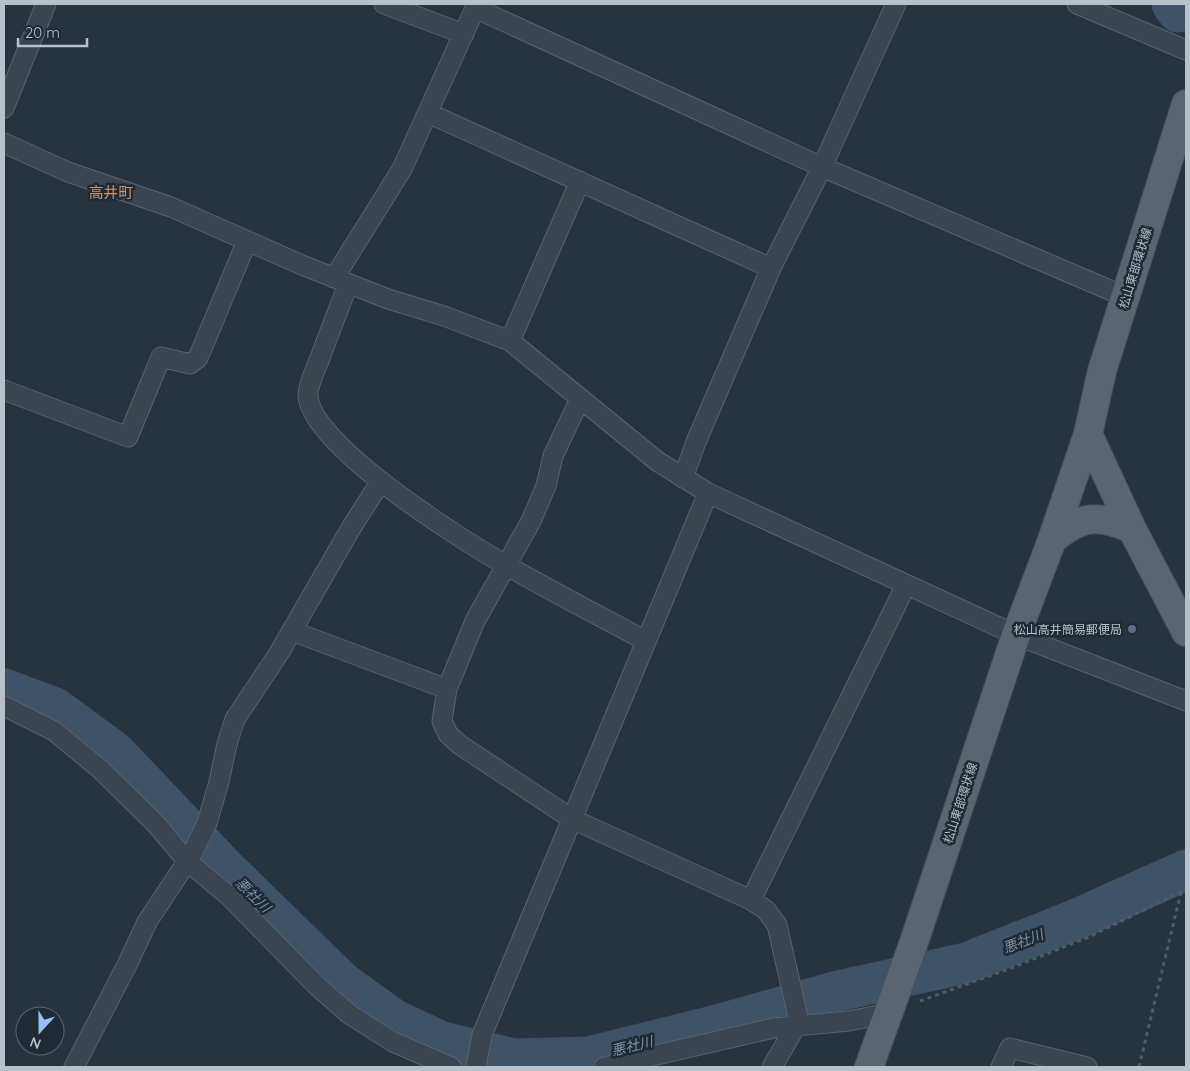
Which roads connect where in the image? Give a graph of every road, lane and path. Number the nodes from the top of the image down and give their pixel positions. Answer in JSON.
{"nodes":[{"id":1,"x":46,"y":4,"type":"edge"},
{"id":2,"x":384,"y":4,"type":"edge"},
{"id":3,"x":896,"y":4,"type":"edge"},
{"id":4,"x":1076,"y":4,"type":"edge"},
{"id":5,"x":476,"y":6,"type":"edge"},
{"id":6,"x":464,"y":34,"type":"junction"},
{"id":7,"x":1186,"y":50,"type":"edge"},
{"id":8,"x":1186,"y":104,"type":"edge"},
{"id":9,"x":4,"y":108,"type":"edge"},
{"id":10,"x":428,"y":113,"type":"junction"},
{"id":11,"x":4,"y":143,"type":"edge"},
{"id":12,"x":822,"y":167,"type":"junction"},
{"id":13,"x":580,"y":181,"type":"junction"},
{"id":14,"x":247,"y":241,"type":"junction"},
{"id":15,"x":771,"y":268,"type":"junction"},
{"id":16,"x":341,"y":281,"type":"junction"},
{"id":17,"x":1126,"y":297,"type":"junction"},
{"id":18,"x":510,"y":341,"type":"junction"},
{"id":19,"x":4,"y":390,"type":"edge"},
{"id":20,"x":580,"y":399,"type":"junction"},
{"id":21,"x":1088,"y":434,"type":"junction"},
{"id":22,"x":683,"y":478,"type":"junction"},
{"id":23,"x":381,"y":481,"type":"junction"},
{"id":24,"x":708,"y":493,"type":"junction"},
{"id":25,"x":1132,"y":530,"type":"junction"},
{"id":26,"x":1052,"y":540,"type":"junction"},
{"id":27,"x":505,"y":565,"type":"junction"},
{"id":28,"x":906,"y":585,"type":"junction"},
{"id":29,"x":292,"y":631,"type":"junction"},
{"id":30,"x":1186,"y":632,"type":"edge"},
{"id":31,"x":1016,"y":635,"type":"junction"},
{"id":32,"x":646,"y":641,"type":"junction"},
{"id":33,"x":447,"y":689,"type":"junction"},
{"id":34,"x":1186,"y":701,"type":"edge"},
{"id":35,"x":4,"y":706,"type":"edge"},
{"id":36,"x":572,"y":819,"type":"junction"},
{"id":37,"x":190,"y":858,"type":"junction"},
{"id":38,"x":1186,"y":889,"type":"edge"},
{"id":39,"x":1181,"y":892,"type":"junction"},
{"id":40,"x":751,"y":900,"type":"junction"},
{"id":41,"x":890,"y":1008,"type":"junction"},
{"id":42,"x":797,"y":1022,"type":"junction"},
{"id":43,"x":74,"y":1067,"type":"edge"},
{"id":44,"x":452,"y":1067,"type":"edge"},
{"id":45,"x":476,"y":1067,"type":"edge"},
{"id":46,"x":604,"y":1067,"type":"edge"},
{"id":47,"x":772,"y":1067,"type":"edge"},
{"id":48,"x":870,"y":1067,"type":"edge"},
{"id":49,"x":1001,"y":1067,"type":"edge"},
{"id":50,"x":1087,"y":1067,"type":"edge"},
{"id":51,"x":1138,"y":1067,"type":"edge"}],
"edges":[{"from":1,"to":9,"type":"street"},
{"from":2,"to":6,"type":"street"},
{"from":3,"to":12,"type":"street"},
{"from":4,"to":7,"type":"street"},
{"from":5,"to":6,"type":"street"},
{"from":5,"to":12,"type":"street"},
{"from":6,"to":10,"type":"street"},
{"from":8,"to":17,"type":"main road","name":"松山東部環状線"},
{"from":10,"to":13,"type":"street"},
{"from":10,"to":16,"type":"street"},
{"from":11,"to":14,"type":"street"},
{"from":12,"to":15,"type":"street"},
{"from":12,"to":17,"type":"street"},
{"from":13,"to":15,"type":"street"},
{"from":13,"to":18,"type":"street"},
{"from":14,"to":16,"type":"street"},
{"from":14,"to":19,"type":"street"},
{"from":15,"to":22,"type":"street"},
{"from":16,"to":18,"type":"street"},
{"from":16,"to":23,"type":"street"},
{"from":17,"to":21,"type":"main road","name":"松山東部環状線"},
{"from":18,"to":20,"type":"street"},
{"from":20,"to":22,"type":"street"},
{"from":20,"to":27,"type":"street"},
{"from":21,"to":25,"type":"main road"},
{"from":21,"to":26,"type":"main road","name":"松山東部環状線"},
{"from":22,"to":24,"type":"street"},
{"from":23,"to":27,"type":"street"},
{"from":23,"to":29,"type":"street"},
{"from":24,"to":28,"type":"street"},
{"from":24,"to":32,"type":"street"},
{"from":25,"to":26,"type":"main road"},
{"from":25,"to":30,"type":"main road"},
{"from":26,"to":31,"type":"main road","name":"松山東部環状線"},
{"from":27,"to":32,"type":"street"},
{"from":27,"to":33,"type":"street"},
{"from":28,"to":31,"type":"street"},
{"from":28,"to":40,"type":"street"},
{"from":29,"to":33,"type":"street"},
{"from":29,"to":37,"type":"street"},
{"from":31,"to":34,"type":"street"},
{"from":31,"to":41,"type":"main road","name":"松山東部環状線"},
{"from":32,"to":36,"type":"street"},
{"from":33,"to":36,"type":"street"},
{"from":35,"to":37,"type":"street"},
{"from":36,"to":40,"type":"street"},
{"from":36,"to":45,"type":"street"},
{"from":37,"to":43,"type":"street"},
{"from":37,"to":44,"type":"street"},
{"from":38,"to":39,"type":"path"},
{"from":39,"to":41,"type":"path"},
{"from":39,"to":51,"type":"path"},
{"from":40,"to":42,"type":"street"},
{"from":41,"to":42,"type":"street"},
{"from":41,"to":48,"type":"main road","name":"松山東部環状線"},
{"from":42,"to":46,"type":"street"},
{"from":42,"to":47,"type":"street"},
{"from":49,"to":50,"type":"street"}]}
